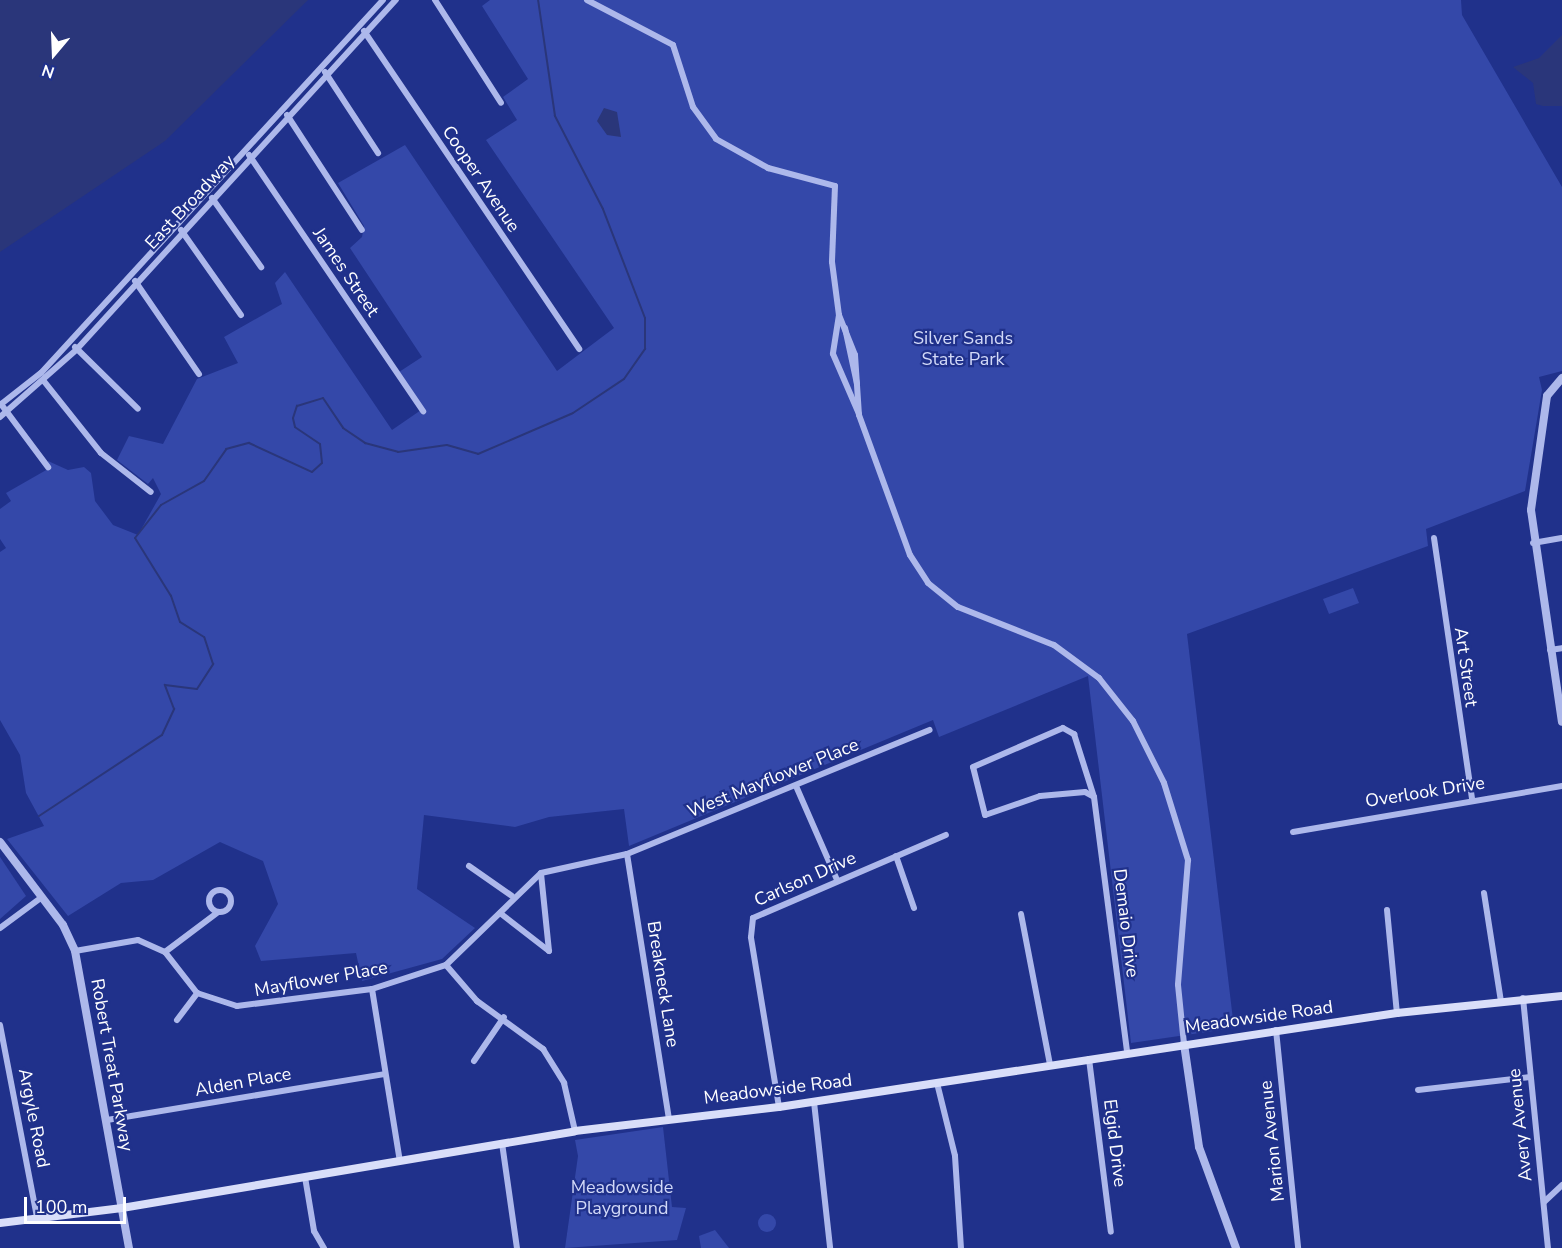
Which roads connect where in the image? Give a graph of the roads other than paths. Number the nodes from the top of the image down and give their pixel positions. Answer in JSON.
{"nodes":[{"id":1,"x":383,"y":0,"type":"edge"},
{"id":2,"x":396,"y":0,"type":"edge"},
{"id":3,"x":435,"y":0,"type":"edge"},
{"id":4,"x":587,"y":0,"type":"edge"},
{"id":5,"x":360,"y":25,"type":"junction"},
{"id":6,"x":365,"y":33,"type":"junction"},
{"id":7,"x":322,"y":67,"type":"junction"},
{"id":8,"x":327,"y":75,"type":"junction"},
{"id":9,"x":501,"y":103,"type":"dead end"},
{"id":10,"x":283,"y":109,"type":"junction"},
{"id":11,"x":288,"y":117,"type":"junction"},
{"id":12,"x":246,"y":150,"type":"junction"},
{"id":13,"x":378,"y":153,"type":"dead end"},
{"id":14,"x":251,"y":158,"type":"junction"},
{"id":15,"x":207,"y":193,"type":"junction"},
{"id":16,"x":213,"y":199,"type":"junction"},
{"id":17,"x":177,"y":224,"type":"junction"},
{"id":18,"x":362,"y":231,"type":"dead end"},
{"id":19,"x":183,"y":232,"type":"junction"},
{"id":20,"x":261,"y":267,"type":"dead end"},
{"id":21,"x":131,"y":275,"type":"junction"},
{"id":22,"x":136,"y":283,"type":"junction"},
{"id":23,"x":241,"y":315,"type":"dead end"},
{"id":24,"x":839,"y":315,"type":"junction"},
{"id":25,"x":70,"y":342,"type":"junction"},
{"id":26,"x":77,"y":349,"type":"junction"},
{"id":27,"x":579,"y":349,"type":"dead end"},
{"id":28,"x":199,"y":374,"type":"dead end"},
{"id":29,"x":39,"y":375,"type":"junction"},
{"id":30,"x":1561,"y":378,"type":"edge"},
{"id":31,"x":45,"y":382,"type":"junction"},
{"id":32,"x":0,"y":405,"type":"edge"},
{"id":33,"x":138,"y":409,"type":"dead end"},
{"id":34,"x":423,"y":411,"type":"dead end"},
{"id":35,"x":7,"y":413,"type":"junction"},
{"id":36,"x":859,"y":415,"type":"junction"},
{"id":37,"x":0,"y":417,"type":"edge"},
{"id":38,"x":48,"y":467,"type":"dead end"},
{"id":39,"x":151,"y":492,"type":"dead end"},
{"id":40,"x":1434,"y":538,"type":"dead end"},
{"id":41,"x":1562,"y":538,"type":"edge"},
{"id":42,"x":1533,"y":543,"type":"junction"},
{"id":43,"x":1562,"y":648,"type":"edge"},
{"id":44,"x":1550,"y":650,"type":"junction"},
{"id":45,"x":1562,"y":722,"type":"edge"},
{"id":46,"x":930,"y":730,"type":"dead end"},
{"id":47,"x":796,"y":786,"type":"junction"},
{"id":48,"x":1562,"y":786,"type":"edge"},
{"id":49,"x":1094,"y":798,"type":"junction"},
{"id":50,"x":1472,"y":799,"type":"junction"},
{"id":51,"x":1293,"y":832,"type":"dead end"},
{"id":52,"x":946,"y":835,"type":"dead end"},
{"id":53,"x":0,"y":842,"type":"edge"},
{"id":54,"x":627,"y":854,"type":"junction"},
{"id":55,"x":896,"y":856,"type":"junction"},
{"id":56,"x":470,"y":866,"type":"dead end"},
{"id":57,"x":541,"y":873,"type":"junction"},
{"id":58,"x":837,"y":880,"type":"junction"},
{"id":59,"x":1484,"y":893,"type":"dead end"},
{"id":60,"x":512,"y":896,"type":"junction"},
{"id":61,"x":42,"y":897,"type":"junction"},
{"id":62,"x":914,"y":908,"type":"dead end"},
{"id":63,"x":1387,"y":910,"type":"dead end"},
{"id":64,"x":218,"y":912,"type":"dead end"},
{"id":65,"x":500,"y":913,"type":"junction"},
{"id":66,"x":1021,"y":914,"type":"dead end"},
{"id":67,"x":0,"y":928,"type":"edge"},
{"id":68,"x":75,"y":951,"type":"junction"},
{"id":69,"x":165,"y":952,"type":"junction"},
{"id":70,"x":446,"y":965,"type":"junction"},
{"id":71,"x":372,"y":989,"type":"junction"},
{"id":72,"x":198,"y":993,"type":"junction"},
{"id":73,"x":1562,"y":996,"type":"edge"},
{"id":74,"x":1523,"y":998,"type":"junction"},
{"id":75,"x":1501,"y":1000,"type":"junction"},
{"id":76,"x":1397,"y":1013,"type":"junction"},
{"id":77,"x":504,"y":1017,"type":"junction"},
{"id":78,"x":177,"y":1020,"type":"dead end"},
{"id":79,"x":0,"y":1025,"type":"edge"},
{"id":80,"x":1276,"y":1030,"type":"junction"},
{"id":81,"x":1184,"y":1044,"type":"junction"},
{"id":82,"x":1127,"y":1052,"type":"junction"},
{"id":83,"x":1088,"y":1058,"type":"junction"},
{"id":84,"x":474,"y":1062,"type":"dead end"},
{"id":85,"x":1050,"y":1064,"type":"junction"},
{"id":86,"x":384,"y":1074,"type":"junction"},
{"id":87,"x":1530,"y":1077,"type":"junction"},
{"id":88,"x":937,"y":1083,"type":"junction"},
{"id":89,"x":1418,"y":1090,"type":"dead end"},
{"id":90,"x":814,"y":1102,"type":"junction"},
{"id":91,"x":779,"y":1107,"type":"junction"},
{"id":92,"x":669,"y":1118,"type":"junction"},
{"id":93,"x":107,"y":1120,"type":"junction"},
{"id":94,"x":575,"y":1131,"type":"junction"},
{"id":95,"x":502,"y":1143,"type":"junction"},
{"id":96,"x":400,"y":1161,"type":"junction"},
{"id":97,"x":305,"y":1177,"type":"junction"},
{"id":98,"x":1562,"y":1185,"type":"edge"},
{"id":99,"x":1544,"y":1202,"type":"junction"},
{"id":100,"x":122,"y":1208,"type":"junction"},
{"id":101,"x":37,"y":1217,"type":"junction"},
{"id":102,"x":0,"y":1223,"type":"edge"},
{"id":103,"x":1111,"y":1232,"type":"dead end"},
{"id":104,"x":129,"y":1248,"type":"edge"},
{"id":105,"x":324,"y":1248,"type":"edge"},
{"id":106,"x":517,"y":1248,"type":"edge"},
{"id":107,"x":830,"y":1248,"type":"edge"},
{"id":108,"x":961,"y":1248,"type":"edge"},
{"id":109,"x":1236,"y":1248,"type":"edge"},
{"id":110,"x":1298,"y":1248,"type":"edge"},
{"id":111,"x":1548,"y":1248,"type":"edge"}],
"edges":[{"from":1,"to":5,"type":"street","name":"East Broadway"},
{"from":2,"to":6,"type":"street","name":"East Broadway"},
{"from":3,"to":9,"type":"street"},
{"from":4,"to":24,"type":"street"},
{"from":5,"to":6,"type":"street","name":"Cooper Avenue"},
{"from":5,"to":7,"type":"street","name":"East Broadway"},
{"from":6,"to":8,"type":"street","name":"East Broadway"},
{"from":6,"to":27,"type":"street","name":"Cooper Avenue"},
{"from":7,"to":8,"type":"street"},
{"from":7,"to":10,"type":"street","name":"East Broadway"},
{"from":8,"to":11,"type":"street","name":"East Broadway"},
{"from":8,"to":13,"type":"street"},
{"from":10,"to":11,"type":"street"},
{"from":10,"to":12,"type":"street","name":"East Broadway"},
{"from":11,"to":14,"type":"street","name":"East Broadway"},
{"from":11,"to":18,"type":"street"},
{"from":12,"to":14,"type":"street","name":"James Street"},
{"from":12,"to":15,"type":"street","name":"East Broadway"},
{"from":14,"to":16,"type":"street","name":"East Broadway"},
{"from":14,"to":34,"type":"street","name":"James Street"},
{"from":15,"to":16,"type":"street"},
{"from":15,"to":17,"type":"street","name":"East Broadway"},
{"from":16,"to":19,"type":"street","name":"East Broadway"},
{"from":16,"to":20,"type":"street"},
{"from":17,"to":19,"type":"street"},
{"from":17,"to":21,"type":"street","name":"East Broadway"},
{"from":19,"to":22,"type":"street","name":"East Broadway"},
{"from":19,"to":23,"type":"street"},
{"from":21,"to":22,"type":"street"},
{"from":21,"to":25,"type":"street","name":"East Broadway"},
{"from":22,"to":26,"type":"street","name":"East Broadway"},
{"from":22,"to":28,"type":"street"},
{"from":24,"to":36,"type":"street"},
{"from":24,"to":36,"type":"street"},
{"from":25,"to":26,"type":"street"},
{"from":25,"to":29,"type":"street","name":"East Broadway"},
{"from":26,"to":31,"type":"street","name":"East Broadway"},
{"from":26,"to":33,"type":"street"},
{"from":29,"to":31,"type":"street"},
{"from":29,"to":32,"type":"street","name":"East Broadway"},
{"from":30,"to":42,"type":"street"},
{"from":31,"to":35,"type":"street","name":"East Broadway"},
{"from":31,"to":39,"type":"street"},
{"from":32,"to":35,"type":"street"},
{"from":35,"to":37,"type":"street","name":"East Broadway"},
{"from":35,"to":38,"type":"street"},
{"from":36,"to":81,"type":"street"},
{"from":40,"to":50,"type":"street","name":"Art Street"},
{"from":41,"to":42,"type":"street"},
{"from":42,"to":44,"type":"street"},
{"from":43,"to":44,"type":"street"},
{"from":44,"to":45,"type":"street"},
{"from":46,"to":47,"type":"street","name":"West Mayflower Place"},
{"from":47,"to":54,"type":"street","name":"West Mayflower Place"},
{"from":47,"to":58,"type":"street"},
{"from":48,"to":50,"type":"street","name":"Overlook Drive"},
{"from":49,"to":49,"type":"street","name":"Demaio Drive"},
{"from":49,"to":82,"type":"street","name":"Demaio Drive"},
{"from":50,"to":51,"type":"street","name":"Overlook Drive"},
{"from":52,"to":55,"type":"street","name":"Carlson Drive"},
{"from":53,"to":61,"type":"street","name":"Robert Treat Parkway"},
{"from":54,"to":57,"type":"street","name":"Mayflower Place"},
{"from":54,"to":92,"type":"street","name":"Breakneck Lane"},
{"from":55,"to":58,"type":"street","name":"Carlson Drive"},
{"from":55,"to":62,"type":"street"},
{"from":56,"to":60,"type":"street"},
{"from":57,"to":60,"type":"street","name":"Mayflower Place"},
{"from":57,"to":65,"type":"street"},
{"from":58,"to":91,"type":"street","name":"Carlson Drive"},
{"from":59,"to":75,"type":"street"},
{"from":60,"to":65,"type":"street","name":"Mayflower Place"},
{"from":61,"to":67,"type":"street"},
{"from":61,"to":68,"type":"street","name":"Robert Treat Parkway"},
{"from":63,"to":76,"type":"street"},
{"from":64,"to":69,"type":"street"},
{"from":65,"to":70,"type":"street","name":"Mayflower Place"},
{"from":66,"to":85,"type":"street"},
{"from":68,"to":69,"type":"street"},
{"from":68,"to":93,"type":"street","name":"Robert Treat Parkway"},
{"from":69,"to":72,"type":"street"},
{"from":70,"to":71,"type":"street","name":"Mayflower Place"},
{"from":70,"to":77,"type":"street"},
{"from":71,"to":72,"type":"street","name":"Mayflower Place"},
{"from":71,"to":86,"type":"street"},
{"from":72,"to":78,"type":"street"},
{"from":73,"to":74,"type":"main road","name":"Meadowside Road"},
{"from":74,"to":75,"type":"main road","name":"Meadowside Road"},
{"from":74,"to":87,"type":"street","name":"Avery Avenue"},
{"from":75,"to":76,"type":"main road","name":"Meadowside Road"},
{"from":76,"to":80,"type":"main road","name":"Meadowside Road"},
{"from":77,"to":84,"type":"street"},
{"from":77,"to":94,"type":"street"},
{"from":79,"to":101,"type":"street","name":"Argyle Road"},
{"from":80,"to":81,"type":"main road","name":"Meadowside Road"},
{"from":80,"to":110,"type":"street","name":"Marion Avenue"},
{"from":81,"to":82,"type":"main road","name":"Meadowside Road"},
{"from":81,"to":109,"type":"street"},
{"from":82,"to":83,"type":"main road","name":"Meadowside Road"},
{"from":83,"to":85,"type":"main road","name":"Meadowside Road"},
{"from":83,"to":103,"type":"street","name":"Elgid Drive"},
{"from":85,"to":88,"type":"main road","name":"Meadowside Road"},
{"from":86,"to":93,"type":"street","name":"Alden Place"},
{"from":86,"to":96,"type":"street"},
{"from":87,"to":89,"type":"street"},
{"from":87,"to":99,"type":"street","name":"Avery Avenue"},
{"from":88,"to":90,"type":"main road","name":"Meadowside Road"},
{"from":88,"to":108,"type":"street"},
{"from":90,"to":91,"type":"main road","name":"Meadowside Road"},
{"from":90,"to":107,"type":"street"},
{"from":91,"to":92,"type":"main road","name":"Meadowside Road"},
{"from":92,"to":94,"type":"main road","name":"Meadowside Road"},
{"from":93,"to":100,"type":"street","name":"Robert Treat Parkway"},
{"from":94,"to":95,"type":"main road","name":"Meadowside Road"},
{"from":95,"to":96,"type":"main road","name":"Meadowside Road"},
{"from":95,"to":106,"type":"street"},
{"from":96,"to":97,"type":"main road","name":"Meadowside Road"},
{"from":97,"to":100,"type":"main road","name":"Meadowside Road"},
{"from":97,"to":105,"type":"street"},
{"from":98,"to":99,"type":"street"},
{"from":99,"to":111,"type":"street","name":"Avery Avenue"},
{"from":100,"to":101,"type":"main road","name":"Meadowside Road"},
{"from":100,"to":104,"type":"street","name":"Robert Treat Parkway"},
{"from":101,"to":102,"type":"main road","name":"Meadowside Road"}]}
